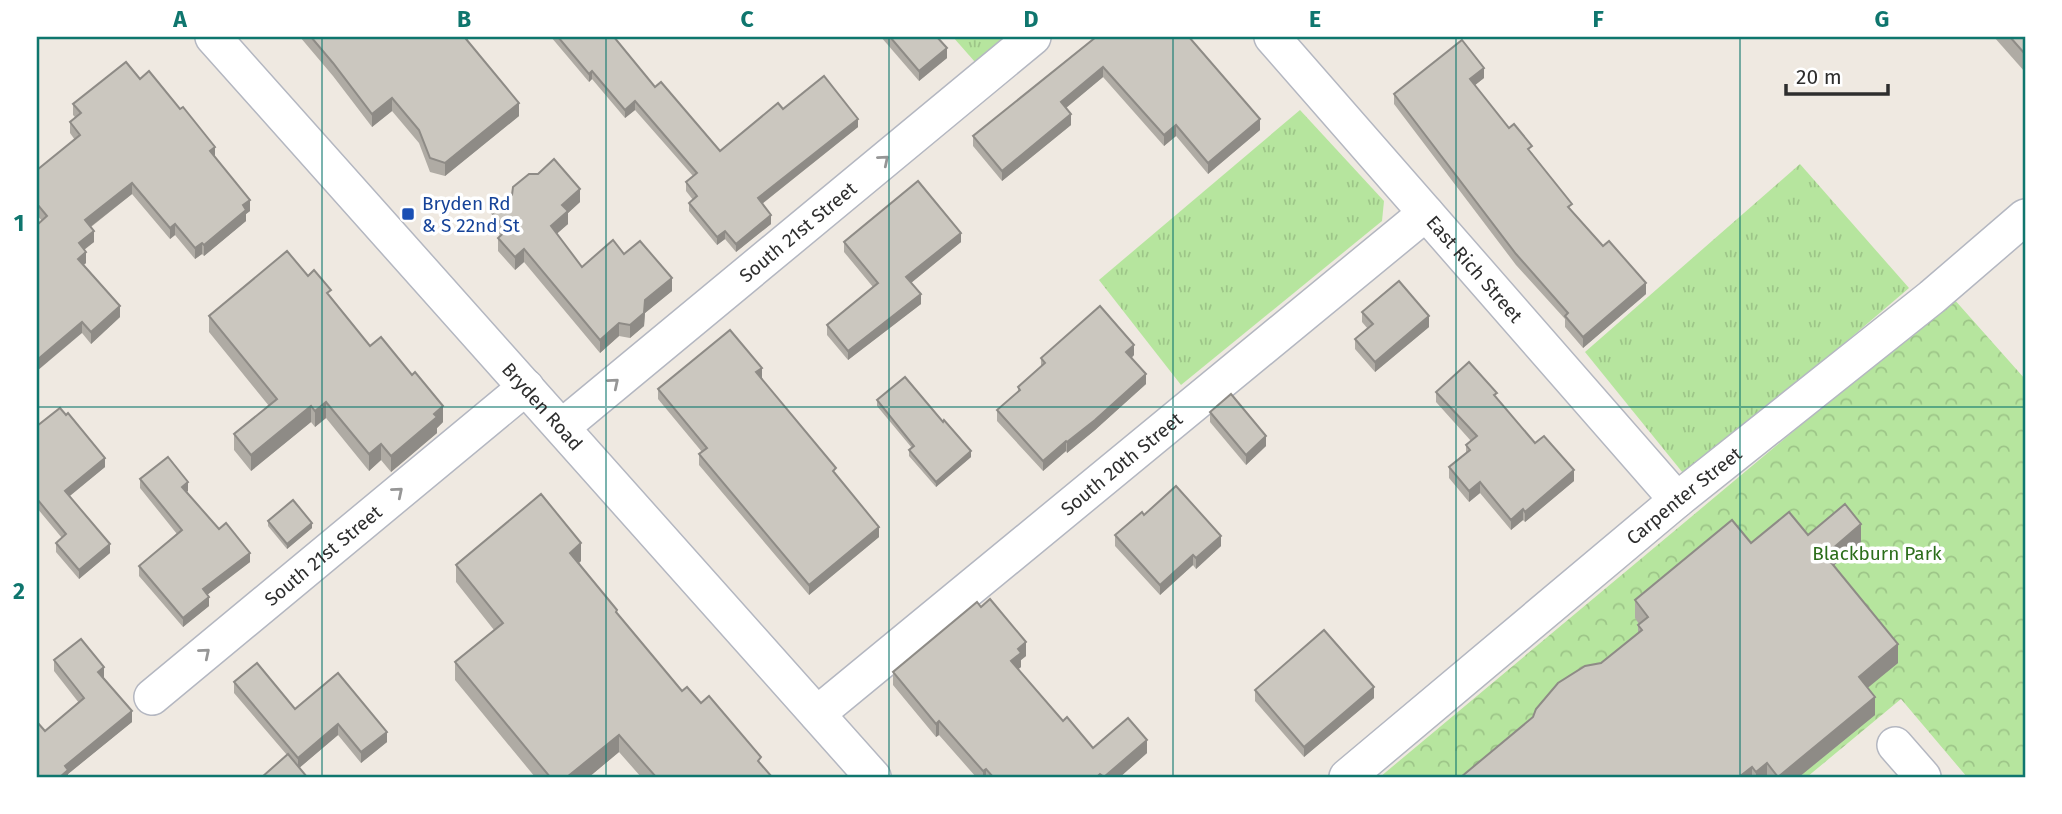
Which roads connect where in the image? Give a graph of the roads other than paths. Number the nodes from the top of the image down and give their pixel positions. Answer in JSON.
{"nodes":[{"id":1,"x":214,"y":37,"type":"edge"},
{"id":2,"x":1033,"y":37,"type":"edge"},
{"id":3,"x":1272,"y":37,"type":"edge"},
{"id":4,"x":1426,"y":213,"type":"junction"},
{"id":5,"x":2025,"y":217,"type":"edge"},
{"id":6,"x":526,"y":387,"type":"junction"},
{"id":7,"x":562,"y":427,"type":"junction"},
{"id":8,"x":1677,"y":500,"type":"junction"},
{"id":9,"x":152,"y":697,"type":"dead end"},
{"id":10,"x":817,"y":714,"type":"junction"},
{"id":11,"x":1895,"y":745,"type":"dead end"},
{"id":12,"x":873,"y":777,"type":"edge"},
{"id":13,"x":1347,"y":777,"type":"edge"},
{"id":14,"x":1923,"y":777,"type":"edge"}],
"edges":[{"from":1,"to":6,"type":"street","name":"Bryden Road"},
{"from":7,"to":2,"type":"street","name":"South 21st Street","one_way":true},
{"from":3,"to":4,"type":"street","name":"East Rich Street"},
{"from":4,"to":8,"type":"street","name":"East Rich Street"},
{"from":4,"to":10,"type":"street","name":"South 20th Street"},
{"from":5,"to":8,"type":"street","name":"Carpenter Street"},
{"from":6,"to":7,"type":"street","name":"Bryden Road"},
{"from":9,"to":6,"type":"street","name":"South 21st Street","one_way":true},
{"from":7,"to":10,"type":"street","name":"Bryden Road"},
{"from":8,"to":13,"type":"street","name":"Carpenter Street"},
{"from":10,"to":12,"type":"street","name":"Bryden Road"},
{"from":11,"to":14,"type":"street"}]}
